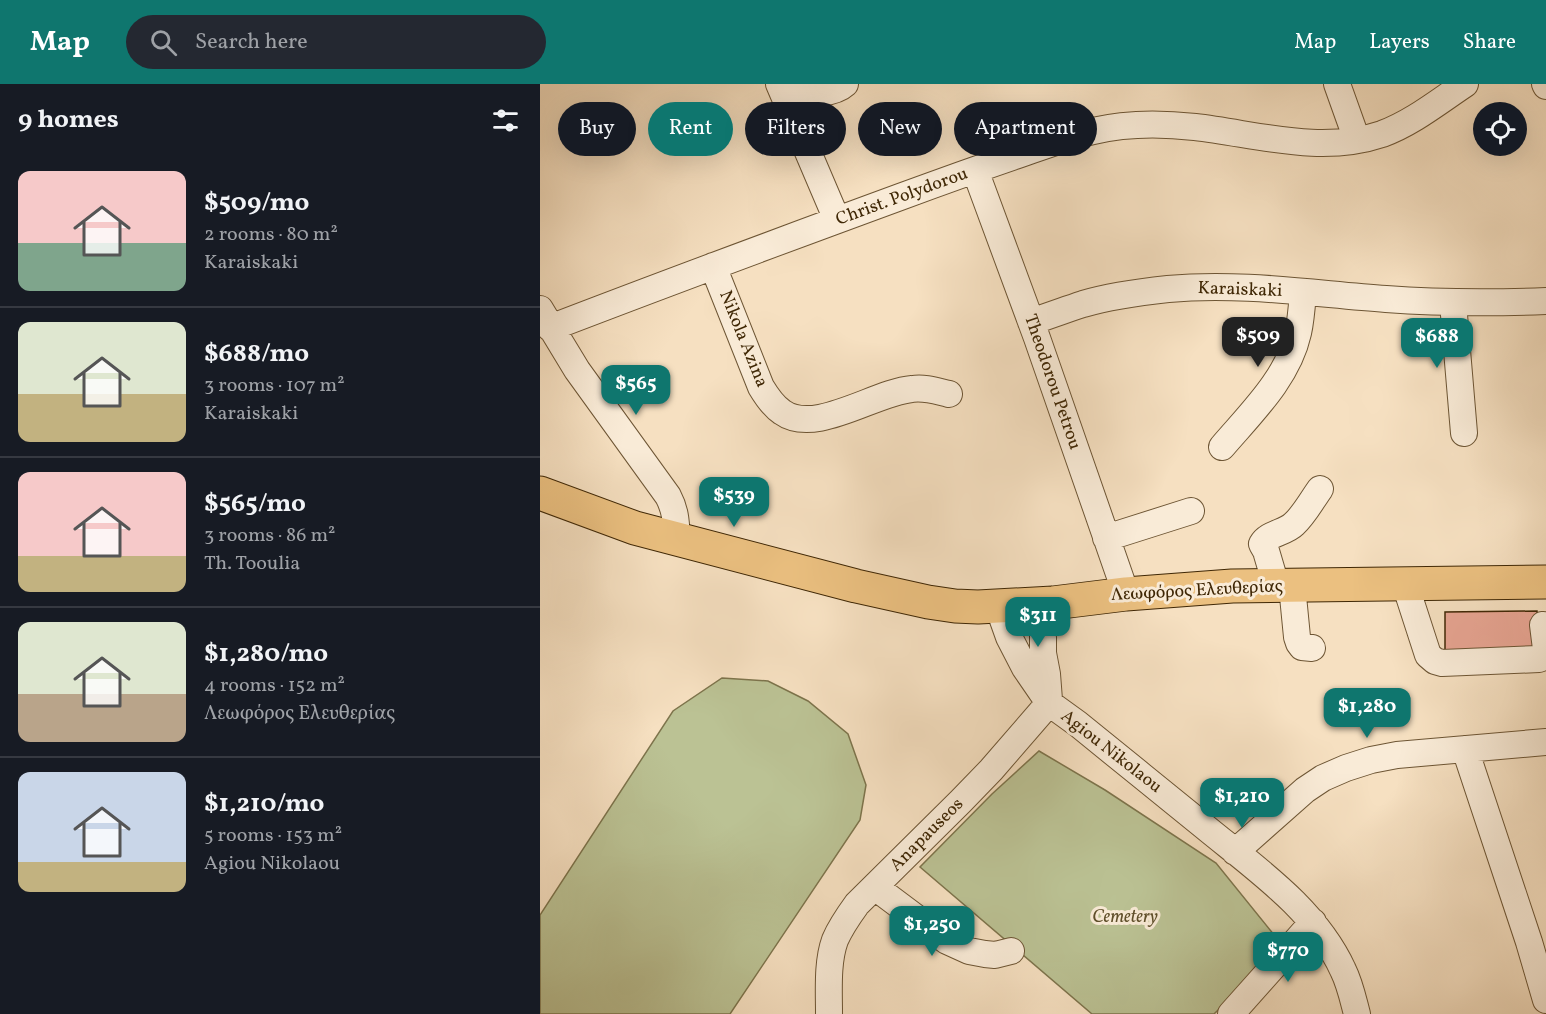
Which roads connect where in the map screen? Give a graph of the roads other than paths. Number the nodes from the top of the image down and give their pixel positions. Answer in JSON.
{"nodes":[{"id":1,"x":845,"y":84,"type":"edge"},
{"id":2,"x":1337,"y":84,"type":"edge"},
{"id":3,"x":1465,"y":84,"type":"edge"},
{"id":4,"x":782,"y":89,"type":"edge"},
{"id":5,"x":1356,"y":140,"type":"junction"},
{"id":6,"x":975,"y":170,"type":"junction"},
{"id":7,"x":837,"y":220,"type":"junction"},
{"id":8,"x":713,"y":266,"type":"junction"},
{"id":9,"x":1303,"y":292,"type":"junction"},
{"id":10,"x":1546,"y":301,"type":"edge"},
{"id":11,"x":1453,"y":303,"type":"junction"},
{"id":12,"x":545,"y":319,"type":"edge"},
{"id":13,"x":1031,"y":322,"type":"junction"},
{"id":14,"x":949,"y":394,"type":"dead end"},
{"id":15,"x":1464,"y":433,"type":"dead end"},
{"id":16,"x":1222,"y":447,"type":"dead end"},
{"id":17,"x":1320,"y":489,"type":"dead end"},
{"id":18,"x":540,"y":493,"type":"edge"},
{"id":19,"x":1191,"y":511,"type":"dead end"},
{"id":20,"x":1106,"y":538,"type":"junction"},
{"id":21,"x":677,"y":539,"type":"junction"},
{"id":22,"x":1546,"y":582,"type":"edge"},
{"id":23,"x":1405,"y":584,"type":"junction"},
{"id":24,"x":1284,"y":586,"type":"junction"},
{"id":25,"x":1126,"y":594,"type":"junction"},
{"id":26,"x":1053,"y":603,"type":"junction"},
{"id":27,"x":998,"y":606,"type":"junction"},
{"id":28,"x":1312,"y":648,"type":"dead end"},
{"id":29,"x":1546,"y":656,"type":"edge"},
{"id":30,"x":1049,"y":703,"type":"junction"},
{"id":31,"x":1546,"y":742,"type":"edge"},
{"id":32,"x":1465,"y":749,"type":"junction"},
{"id":33,"x":1235,"y":852,"type":"junction"},
{"id":34,"x":875,"y":887,"type":"junction"},
{"id":35,"x":1313,"y":922,"type":"junction"},
{"id":36,"x":1011,"y":951,"type":"dead end"},
{"id":37,"x":1546,"y":1000,"type":"edge"},
{"id":38,"x":829,"y":1014,"type":"edge"},
{"id":39,"x":1231,"y":1014,"type":"edge"},
{"id":40,"x":1357,"y":1014,"type":"edge"}],
"edges":[{"from":1,"to":4,"type":"street"},
{"from":2,"to":5,"type":"street"},
{"from":3,"to":5,"type":"street","name":"Christ. Polydorou"},
{"from":4,"to":7,"type":"street"},
{"from":5,"to":6,"type":"street","name":"Christ. Polydorou"},
{"from":6,"to":7,"type":"street","name":"Christ. Polydorou"},
{"from":6,"to":13,"type":"street","name":"Theodorou Petrou"},
{"from":7,"to":8,"type":"street","name":"Christ. Polydorou"},
{"from":8,"to":12,"type":"street","name":"Christ. Polydorou"},
{"from":8,"to":14,"type":"street","name":"Nikola Azina"},
{"from":9,"to":11,"type":"street","name":"Karaiskaki"},
{"from":9,"to":13,"type":"street","name":"Karaiskaki"},
{"from":9,"to":16,"type":"street"},
{"from":10,"to":11,"type":"street","name":"Karaiskaki"},
{"from":11,"to":15,"type":"street"},
{"from":12,"to":21,"type":"street"},
{"from":13,"to":20,"type":"street","name":"Theodorou Petrou"},
{"from":17,"to":24,"type":"street"},
{"from":18,"to":21,"type":"main road","name":"Λεωφόρος Ελευθερίας"},
{"from":19,"to":20,"type":"street"},
{"from":20,"to":25,"type":"street","name":"Theodorou Petrou"},
{"from":21,"to":27,"type":"main road","name":"Λεωφόρος Ελευθερίας"},
{"from":22,"to":23,"type":"main road","name":"Λεωφόρος Ελευθερίας"},
{"from":23,"to":24,"type":"main road","name":"Λεωφόρος Ελευθερίας"},
{"from":23,"to":29,"type":"street"},
{"from":24,"to":25,"type":"main road","name":"Λεωφόρος Ελευθερίας"},
{"from":24,"to":28,"type":"street"},
{"from":25,"to":26,"type":"main road","name":"Λεωφόρος Ελευθερίας"},
{"from":26,"to":27,"type":"main road","name":"Λεωφόρος Ελευθερίας"},
{"from":26,"to":30,"type":"street","name":"Agiou Nikolaou"},
{"from":27,"to":30,"type":"street","name":"Agiou Nikolaou"},
{"from":30,"to":33,"type":"street","name":"Agiou Nikolaou"},
{"from":30,"to":34,"type":"street","name":"Anapauseos"},
{"from":31,"to":32,"type":"street"},
{"from":32,"to":33,"type":"street"},
{"from":32,"to":37,"type":"street"},
{"from":33,"to":35,"type":"street","name":"Agiou Nikolaou"},
{"from":34,"to":36,"type":"street"},
{"from":34,"to":38,"type":"street","name":"Anapauseos"},
{"from":35,"to":39,"type":"street"},
{"from":35,"to":40,"type":"street","name":"Agiou Nikolaou"}]}
